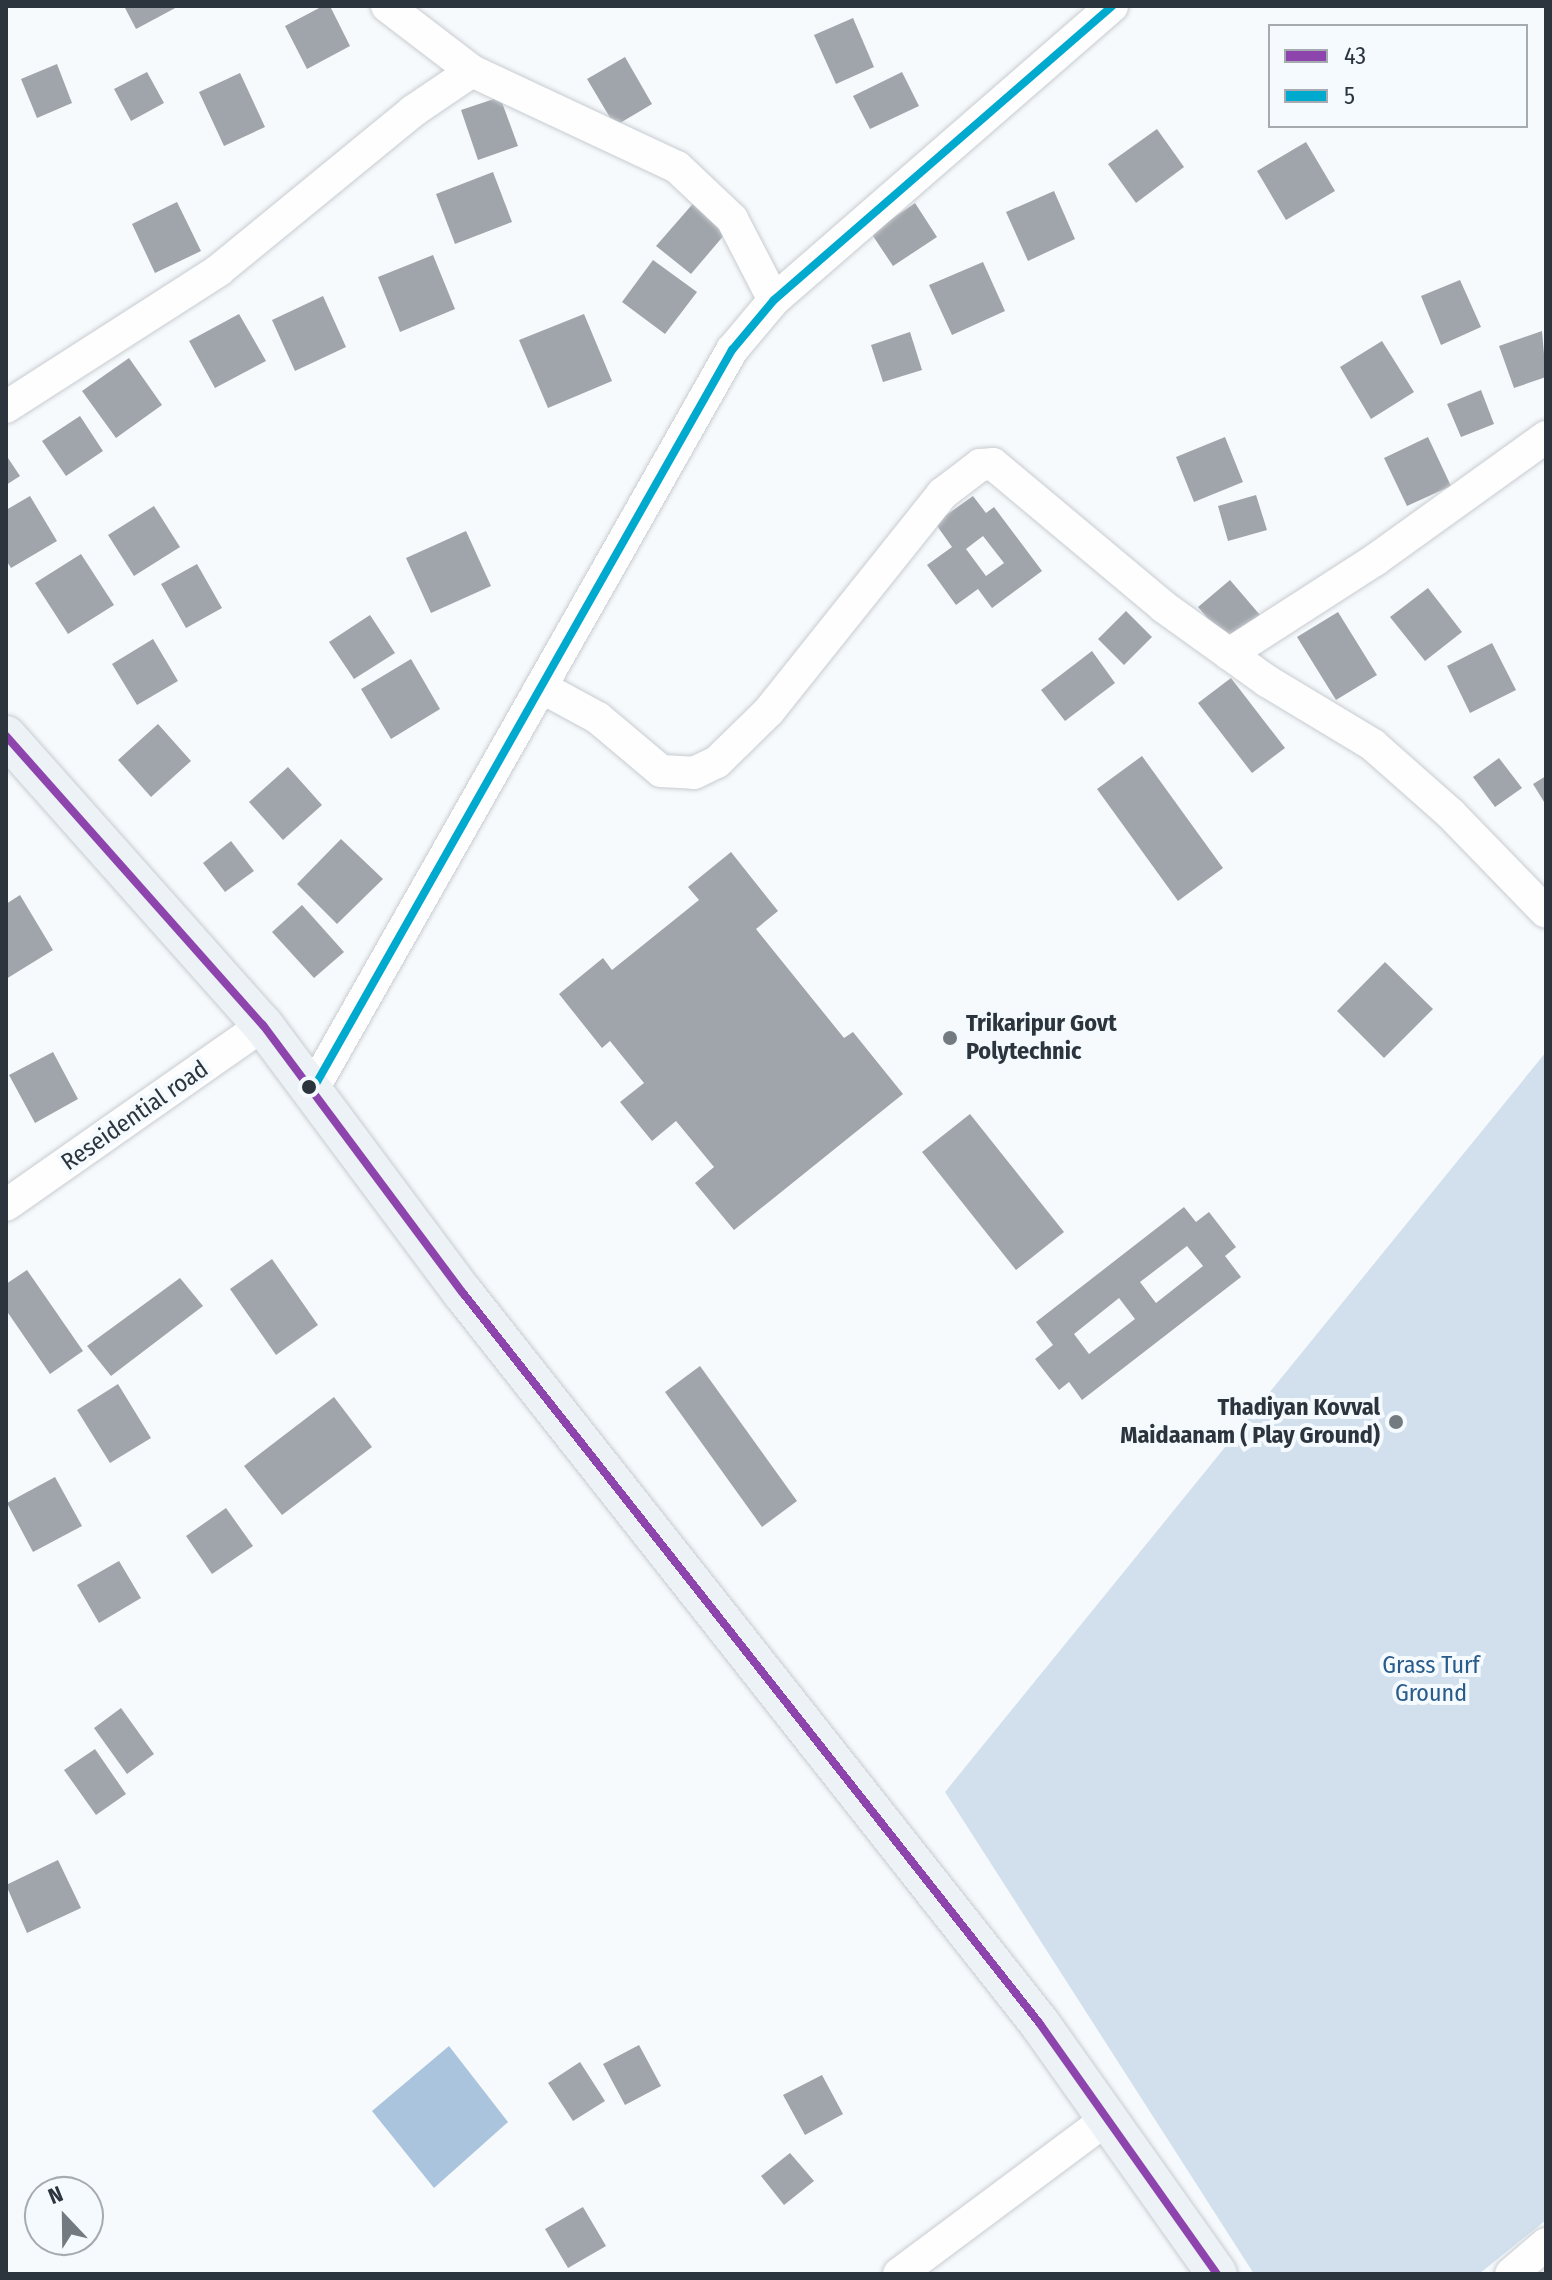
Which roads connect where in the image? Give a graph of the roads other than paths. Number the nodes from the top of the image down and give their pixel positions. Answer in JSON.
{"nodes":[{"id":1,"x":387,"y":6,"type":"edge"},
{"id":2,"x":1112,"y":6,"type":"edge"},
{"id":3,"x":472,"y":71,"type":"junction"},
{"id":4,"x":774,"y":300,"type":"junction"},
{"id":5,"x":6,"y":407,"type":"edge"},
{"id":6,"x":1546,"y":437,"type":"edge"},
{"id":7,"x":1229,"y":654,"type":"junction"},
{"id":8,"x":541,"y":687,"type":"junction"},
{"id":9,"x":6,"y":736,"type":"edge"},
{"id":10,"x":1546,"y":912,"type":"edge"},
{"id":11,"x":263,"y":1025,"type":"junction"},
{"id":12,"x":313,"y":1089,"type":"junction"},
{"id":13,"x":6,"y":1205,"type":"edge"},
{"id":14,"x":1108,"y":2118,"type":"junction"},
{"id":15,"x":1546,"y":2244,"type":"edge"},
{"id":16,"x":899,"y":2274,"type":"edge"},
{"id":17,"x":1217,"y":2274,"type":"edge"},
{"id":18,"x":1511,"y":2274,"type":"edge"}],
"edges":[{"from":1,"to":3,"type":"street"},
{"from":2,"to":4,"type":"street"},
{"from":3,"to":4,"type":"street"},
{"from":3,"to":5,"type":"street"},
{"from":4,"to":8,"type":"street"},
{"from":6,"to":7,"type":"street"},
{"from":7,"to":8,"type":"street"},
{"from":7,"to":10,"type":"street"},
{"from":8,"to":12,"type":"street"},
{"from":9,"to":11,"type":"main road"},
{"from":11,"to":12,"type":"main road"},
{"from":11,"to":13,"type":"street","name":"Reseidential road"},
{"from":12,"to":14,"type":"main road"},
{"from":14,"to":16,"type":"street"},
{"from":14,"to":17,"type":"main road"},
{"from":15,"to":18,"type":"street"}]}
